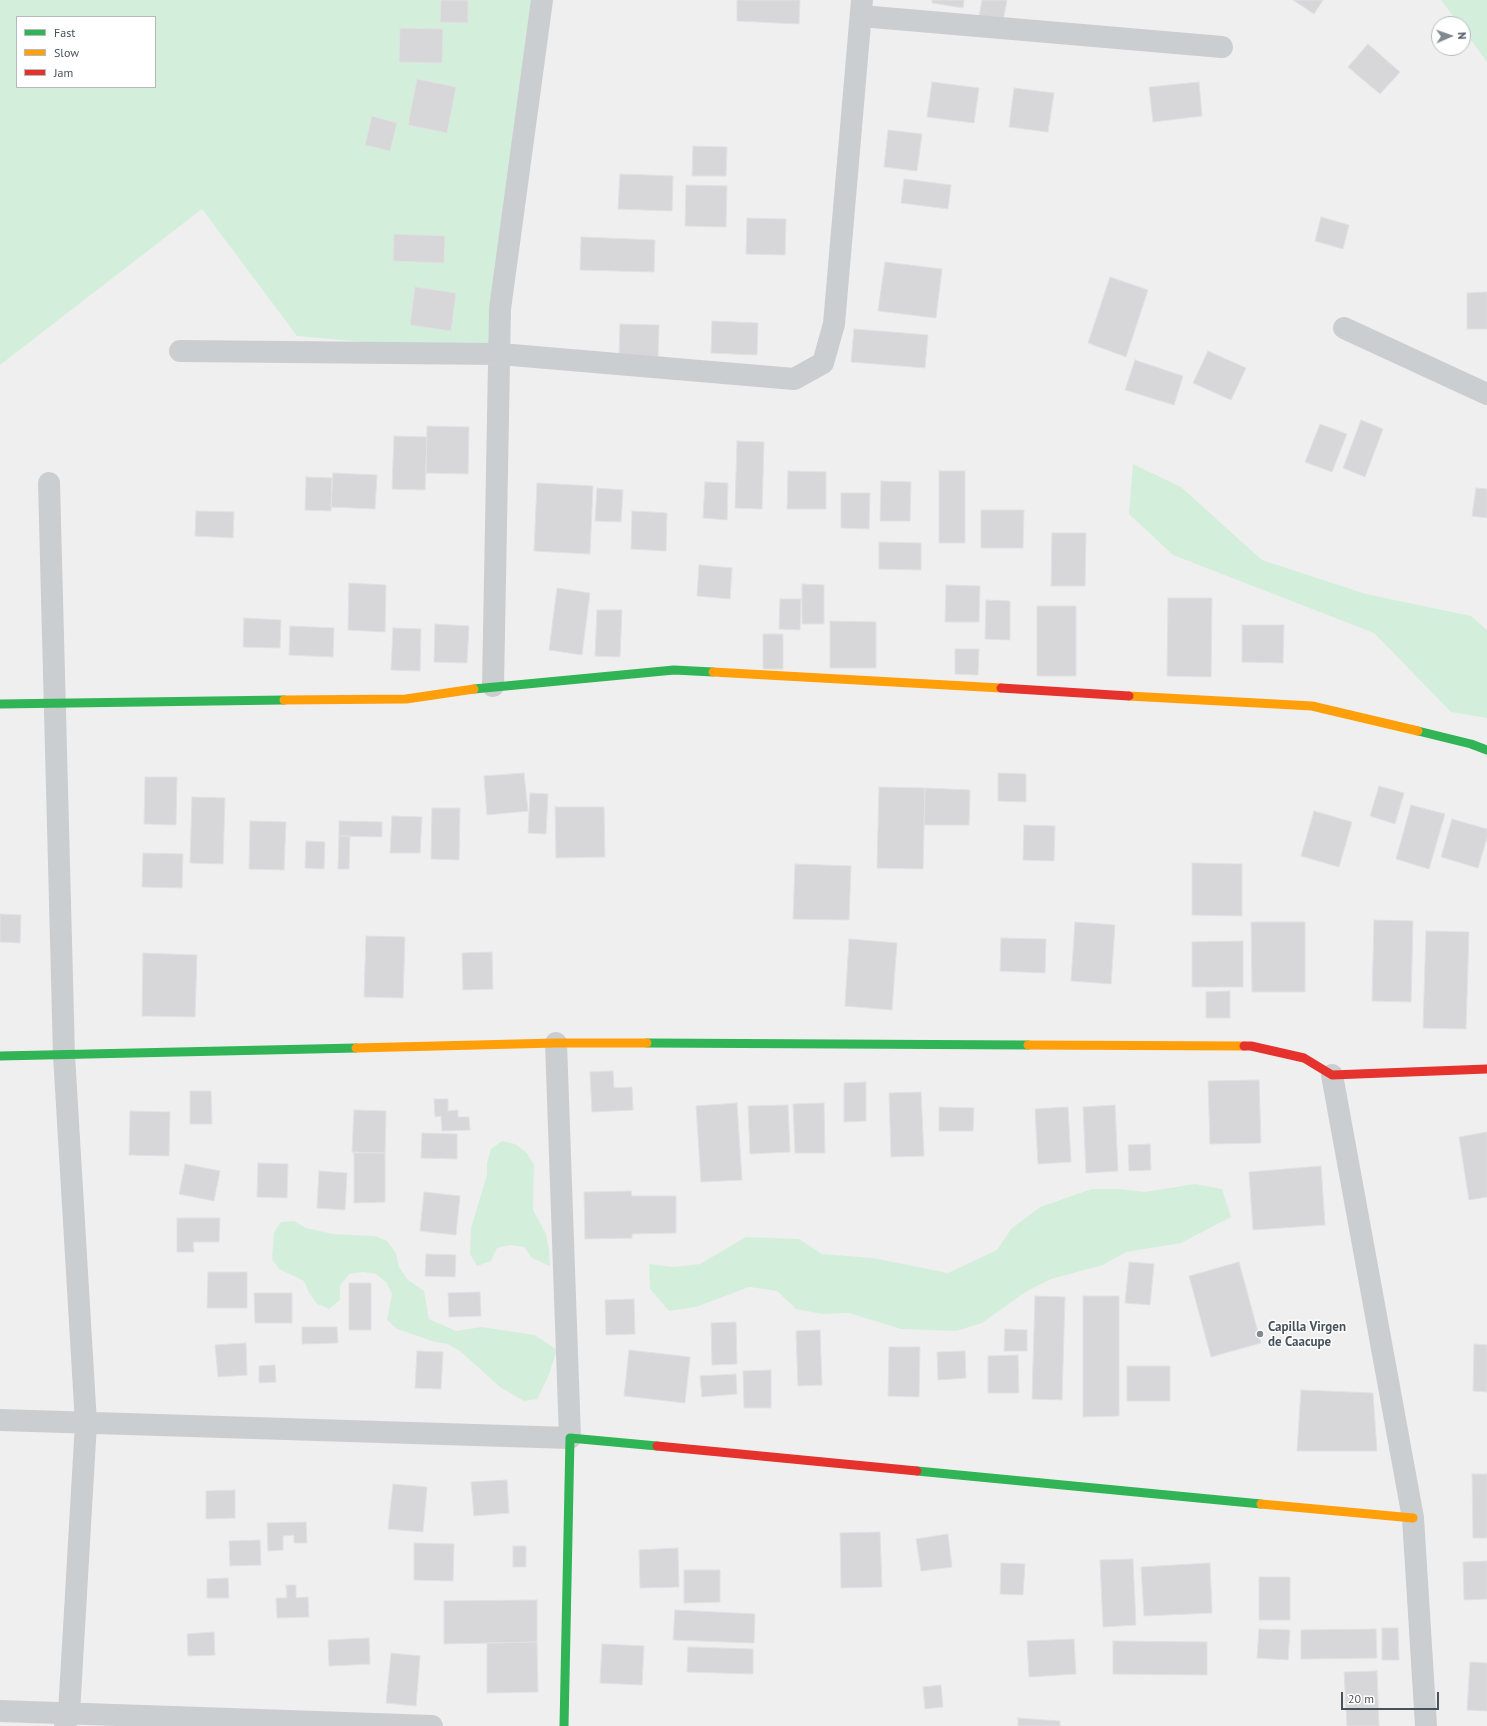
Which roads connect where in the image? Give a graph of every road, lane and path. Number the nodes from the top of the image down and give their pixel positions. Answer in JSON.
{"nodes":[{"id":1,"x":542,"y":0,"type":"edge"},
{"id":2,"x":861,"y":8,"type":"edge"},
{"id":3,"x":1222,"y":47,"type":"dead end"},
{"id":4,"x":1344,"y":328,"type":"dead end"},
{"id":5,"x":180,"y":351,"type":"dead end"},
{"id":6,"x":500,"y":354,"type":"junction"},
{"id":7,"x":1487,"y":394,"type":"edge"},
{"id":8,"x":49,"y":483,"type":"dead end"},
{"id":9,"x":493,"y":686,"type":"junction"},
{"id":10,"x":55,"y":703,"type":"junction"},
{"id":11,"x":0,"y":704,"type":"edge"},
{"id":12,"x":1487,"y":750,"type":"edge"},
{"id":13,"x":556,"y":1043,"type":"junction"},
{"id":14,"x":64,"y":1055,"type":"junction"},
{"id":15,"x":0,"y":1056,"type":"edge"},
{"id":16,"x":1487,"y":1069,"type":"edge"},
{"id":17,"x":1332,"y":1076,"type":"junction"},
{"id":18,"x":0,"y":1420,"type":"edge"},
{"id":19,"x":86,"y":1423,"type":"junction"},
{"id":20,"x":570,"y":1438,"type":"junction"},
{"id":21,"x":1413,"y":1518,"type":"junction"},
{"id":22,"x":0,"y":1711,"type":"edge"},
{"id":23,"x":67,"y":1720,"type":"edge"},
{"id":24,"x":432,"y":1726,"type":"edge"},
{"id":25,"x":564,"y":1726,"type":"edge"},
{"id":26,"x":1426,"y":1726,"type":"edge"}],
"edges":[{"from":1,"to":6,"type":"street"},
{"from":2,"to":3,"type":"street"},
{"from":2,"to":6,"type":"street"},
{"from":4,"to":7,"type":"street"},
{"from":5,"to":6,"type":"street"},
{"from":6,"to":9,"type":"street"},
{"from":8,"to":10,"type":"street"},
{"from":9,"to":10,"type":"street"},
{"from":9,"to":12,"type":"street"},
{"from":10,"to":11,"type":"street"},
{"from":10,"to":14,"type":"street"},
{"from":13,"to":14,"type":"street"},
{"from":13,"to":17,"type":"street"},
{"from":13,"to":20,"type":"street"},
{"from":14,"to":15,"type":"street"},
{"from":14,"to":19,"type":"street"},
{"from":16,"to":17,"type":"street"},
{"from":17,"to":21,"type":"street"},
{"from":18,"to":19,"type":"street"},
{"from":19,"to":20,"type":"street"},
{"from":19,"to":23,"type":"street"},
{"from":20,"to":21,"type":"street"},
{"from":20,"to":25,"type":"street"},
{"from":21,"to":26,"type":"street"},
{"from":22,"to":23,"type":"street"},
{"from":23,"to":24,"type":"street"}]}
